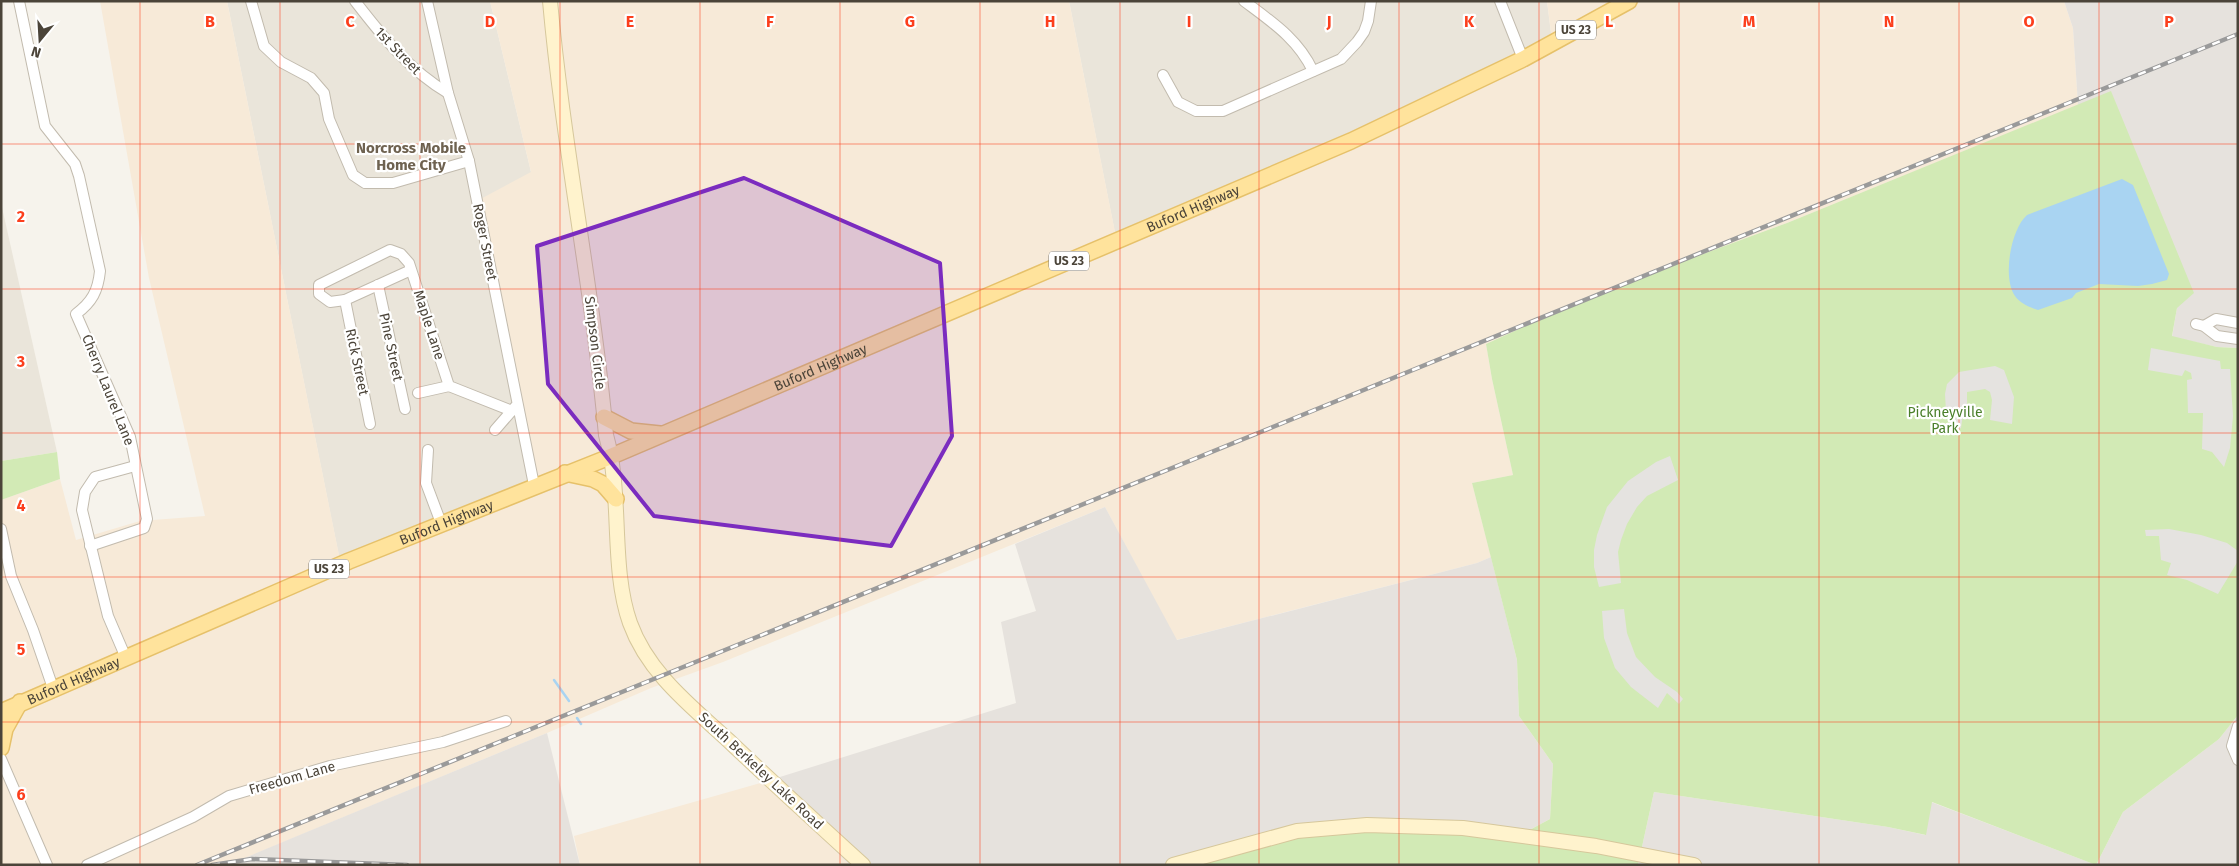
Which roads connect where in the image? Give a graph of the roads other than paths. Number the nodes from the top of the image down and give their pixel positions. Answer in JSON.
{"nodes":[{"id":1,"x":19,"y":1,"type":"edge"},
{"id":2,"x":251,"y":1,"type":"edge"},
{"id":3,"x":355,"y":1,"type":"edge"},
{"id":4,"x":428,"y":1,"type":"edge"},
{"id":5,"x":550,"y":1,"type":"edge"},
{"id":6,"x":1244,"y":1,"type":"edge"},
{"id":7,"x":1371,"y":1,"type":"edge"},
{"id":8,"x":1500,"y":1,"type":"edge"},
{"id":9,"x":1629,"y":1,"type":"edge"},
{"id":10,"x":1523,"y":59,"type":"junction"},
{"id":11,"x":1313,"y":72,"type":"junction"},
{"id":12,"x":1163,"y":75,"type":"dead end"},
{"id":13,"x":448,"y":93,"type":"junction"},
{"id":14,"x":468,"y":161,"type":"junction"},
{"id":15,"x":411,"y":270,"type":"junction"},
{"id":16,"x":378,"y":285,"type":"junction"},
{"id":17,"x":344,"y":300,"type":"junction"},
{"id":18,"x":2238,"y":323,"type":"edge"},
{"id":19,"x":2238,"y":339,"type":"edge"},
{"id":20,"x":449,"y":386,"type":"junction"},
{"id":21,"x":418,"y":393,"type":"dead end"},
{"id":22,"x":515,"y":408,"type":"junction"},
{"id":23,"x":404,"y":409,"type":"dead end"},
{"id":24,"x":604,"y":417,"type":"junction"},
{"id":25,"x":370,"y":424,"type":"dead end"},
{"id":26,"x":494,"y":430,"type":"dead end"},
{"id":27,"x":661,"y":434,"type":"junction"},
{"id":28,"x":428,"y":450,"type":"dead end"},
{"id":29,"x":612,"y":456,"type":"junction"},
{"id":30,"x":135,"y":466,"type":"junction"},
{"id":31,"x":565,"y":473,"type":"junction"},
{"id":32,"x":534,"y":485,"type":"junction"},
{"id":33,"x":616,"y":499,"type":"junction"},
{"id":34,"x":441,"y":523,"type":"junction"},
{"id":35,"x":1,"y":529,"type":"edge"},
{"id":36,"x":90,"y":546,"type":"junction"},
{"id":37,"x":126,"y":658,"type":"junction"},
{"id":38,"x":662,"y":676,"type":"joint"},
{"id":39,"x":53,"y":688,"type":"junction"},
{"id":40,"x":20,"y":702,"type":"junction"},
{"id":41,"x":1,"y":712,"type":"edge"},
{"id":42,"x":506,"y":721,"type":"dead end"},
{"id":43,"x":2238,"y":726,"type":"edge"},
{"id":44,"x":1,"y":748,"type":"edge"},
{"id":45,"x":1,"y":759,"type":"edge"},
{"id":46,"x":2238,"y":760,"type":"edge"},
{"id":47,"x":47,"y":865,"type":"edge"},
{"id":48,"x":87,"y":865,"type":"edge"},
{"id":49,"x":863,"y":865,"type":"edge"},
{"id":50,"x":1173,"y":865,"type":"edge"},
{"id":51,"x":1694,"y":865,"type":"edge"}],
"edges":[{"from":1,"to":30,"type":"street","name":"Cherry Laurel Lane"},
{"from":2,"to":14,"type":"street"},
{"from":3,"to":13,"type":"street","name":"1st Street"},
{"from":4,"to":13,"type":"street","name":"Roger Street"},
{"from":5,"to":24,"type":"street","name":"Simpson Circle"},
{"from":6,"to":11,"type":"street"},
{"from":7,"to":11,"type":"street"},
{"from":8,"to":10,"type":"street"},
{"from":9,"to":10,"type":"main road","name":"Buford Highway","number":"US 23"},
{"from":10,"to":27,"type":"main road","name":"Buford Highway","number":"US 23"},
{"from":11,"to":12,"type":"street"},
{"from":13,"to":14,"type":"street","name":"Roger Street"},
{"from":14,"to":22,"type":"street","name":"Roger Street"},
{"from":15,"to":16,"type":"street"},
{"from":15,"to":17,"type":"street"},
{"from":15,"to":20,"type":"street","name":"Maple Lane"},
{"from":16,"to":17,"type":"street"},
{"from":16,"to":23,"type":"street","name":"Pine Street"},
{"from":17,"to":25,"type":"street","name":"Rick Street"},
{"from":18,"to":19,"type":"street"},
{"from":20,"to":21,"type":"street"},
{"from":20,"to":22,"type":"street"},
{"from":22,"to":26,"type":"street"},
{"from":22,"to":32,"type":"street","name":"Roger Street"},
{"from":24,"to":27,"type":"main road"},
{"from":24,"to":29,"type":"street","name":"Simpson Circle"},
{"from":27,"to":29,"type":"main road","name":"Buford Highway","number":"US 23"},
{"from":28,"to":34,"type":"street"},
{"from":29,"to":31,"type":"main road","name":"Buford Highway","number":"US 23"},
{"from":29,"to":33,"type":"street","name":"Simpson Circle"},
{"from":30,"to":36,"type":"street"},
{"from":30,"to":36,"type":"street","name":"Cherry Laurel Lane"},
{"from":31,"to":32,"type":"main road","name":"Buford Highway","number":"US 23"},
{"from":31,"to":33,"type":"main road"},
{"from":32,"to":34,"type":"main road","name":"Buford Highway","number":"US 23"},
{"from":33,"to":38,"type":"street","name":"Simpson Circle"},
{"from":34,"to":37,"type":"main road","name":"Buford Highway","number":"US 23"},
{"from":35,"to":39,"type":"street"},
{"from":36,"to":37,"type":"street"},
{"from":37,"to":39,"type":"main road","name":"Buford Highway","number":"US 23"},
{"from":38,"to":49,"type":"street","name":"South Berkeley Lake Road"},
{"from":39,"to":40,"type":"main road","name":"Buford Highway","number":"US 23"},
{"from":40,"to":41,"type":"main road","name":"Buford Highway","number":"US 23"},
{"from":40,"to":44,"type":"main road"},
{"from":42,"to":48,"type":"street","name":"Freedom Lane"},
{"from":43,"to":46,"type":"street"},
{"from":45,"to":47,"type":"street"},
{"from":50,"to":51,"type":"street"}]}
